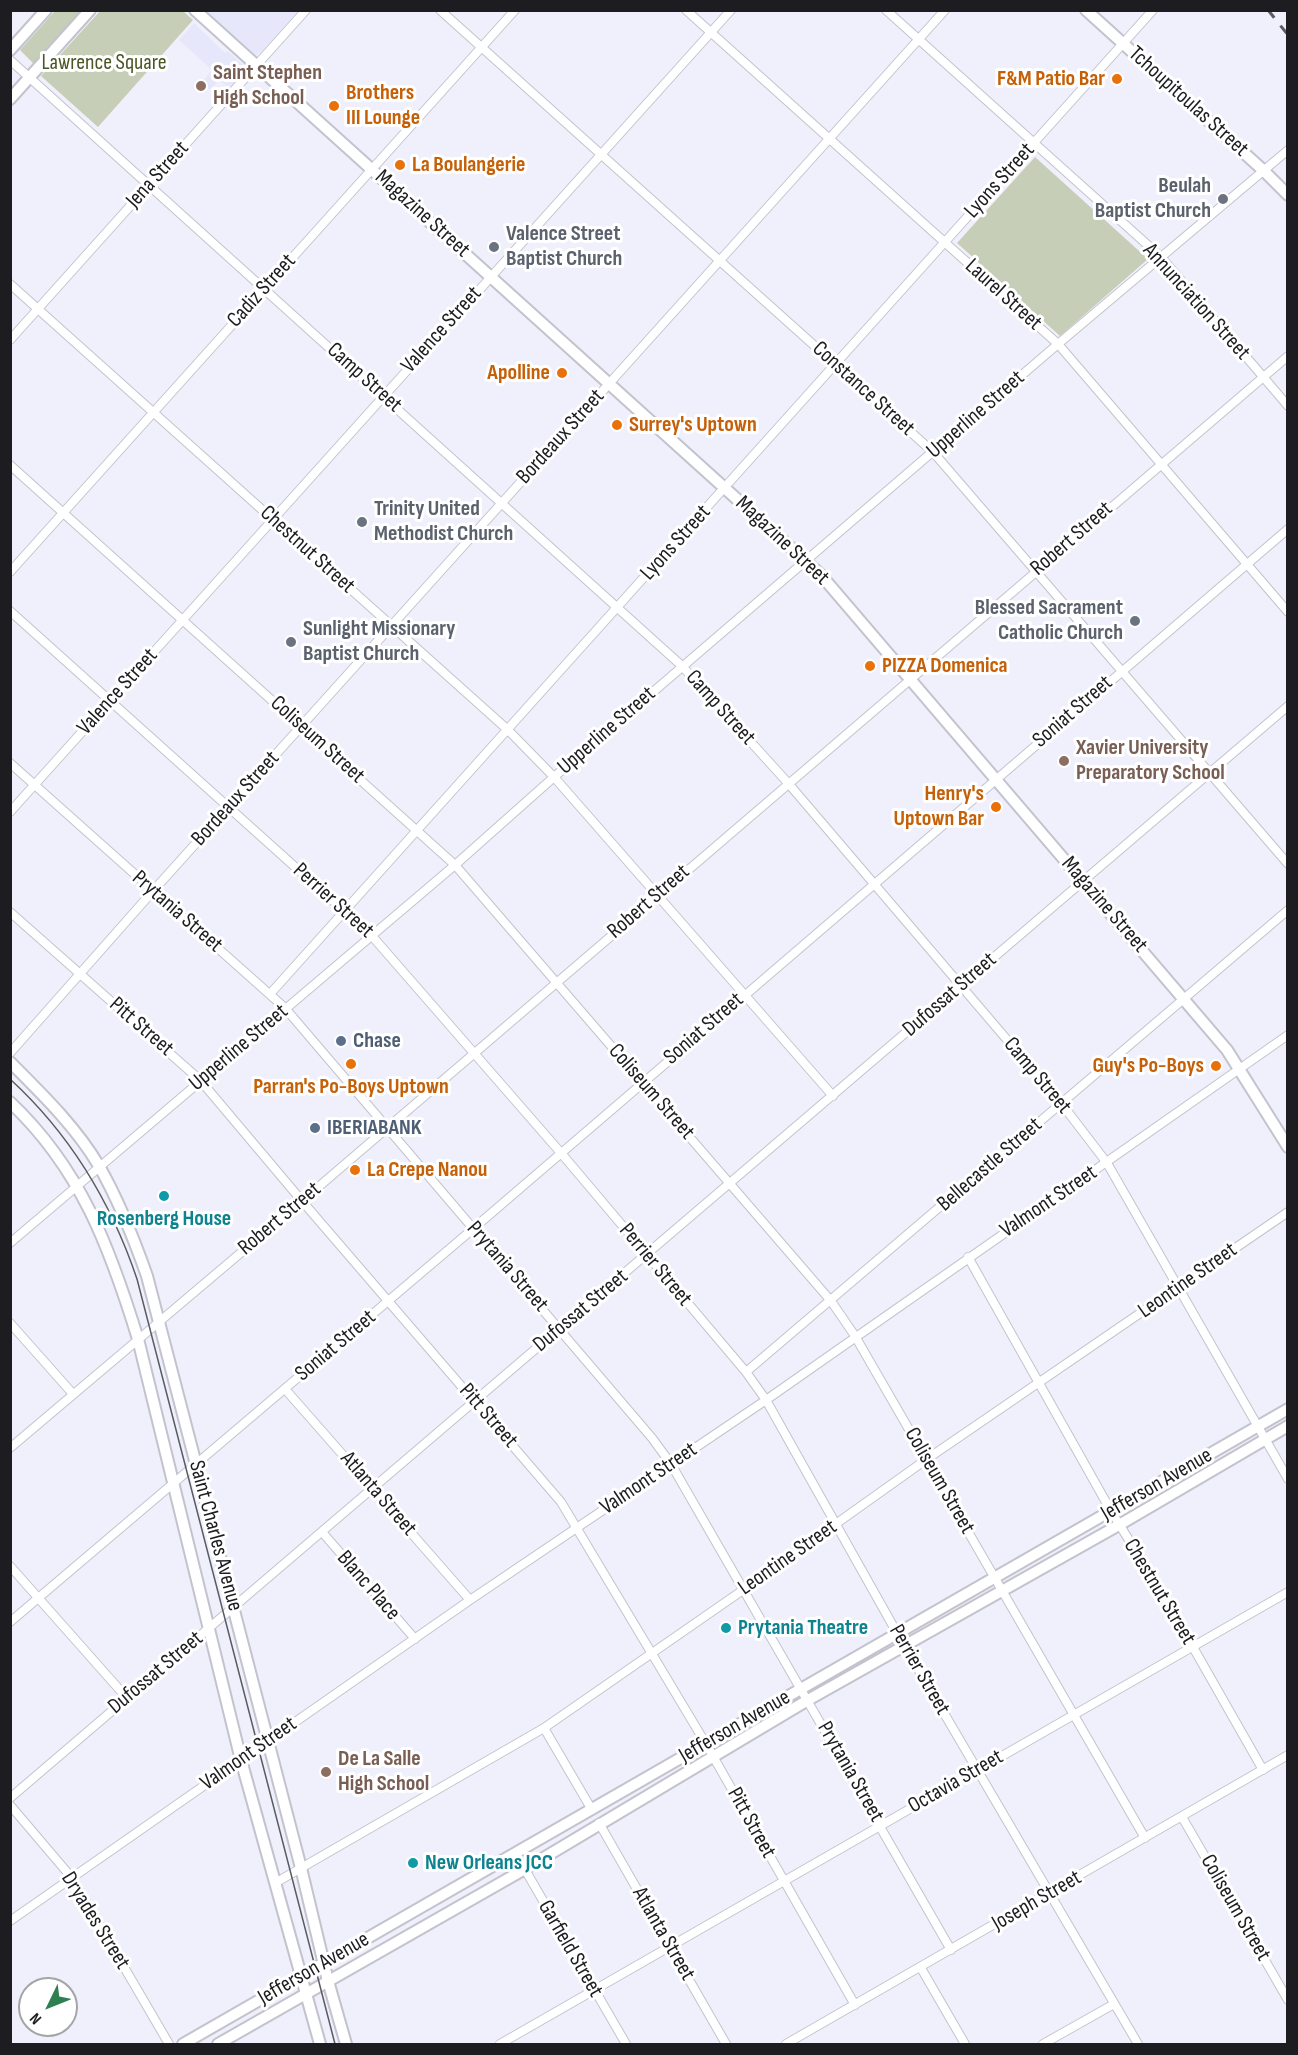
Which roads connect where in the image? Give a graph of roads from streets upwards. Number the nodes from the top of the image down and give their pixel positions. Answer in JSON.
{"nodes":[{"id":1,"x":46,"y":10,"type":"edge"},
{"id":2,"x":90,"y":10,"type":"edge"},
{"id":3,"x":195,"y":10,"type":"edge"},
{"id":4,"x":306,"y":10,"type":"edge"},
{"id":5,"x":440,"y":10,"type":"edge"},
{"id":6,"x":515,"y":10,"type":"edge"},
{"id":7,"x":686,"y":10,"type":"edge"},
{"id":8,"x":730,"y":10,"type":"edge"},
{"id":9,"x":886,"y":10,"type":"edge"},
{"id":10,"x":945,"y":10,"type":"edge"},
{"id":11,"x":1086,"y":10,"type":"edge"},
{"id":12,"x":1153,"y":10,"type":"edge"},
{"id":13,"x":711,"y":33,"type":"junction"},
{"id":14,"x":918,"y":40,"type":"junction"},
{"id":15,"x":1124,"y":44,"type":"junction"},
{"id":16,"x":482,"y":47,"type":"junction"},
{"id":17,"x":10,"y":50,"type":"edge"},
{"id":18,"x":10,"y":60,"type":"edge"},
{"id":19,"x":256,"y":65,"type":"junction"},
{"id":20,"x":30,"y":77,"type":"junction"},
{"id":21,"x":10,"y":99,"type":"edge"},
{"id":22,"x":830,"y":139,"type":"junction"},
{"id":23,"x":1034,"y":144,"type":"junction"},
{"id":24,"x":1287,"y":150,"type":"edge"},
{"id":25,"x":601,"y":154,"type":"junction"},
{"id":26,"x":372,"y":169,"type":"junction"},
{"id":27,"x":1264,"y":171,"type":"junction"},
{"id":28,"x":149,"y":184,"type":"junction"},
{"id":29,"x":1287,"y":195,"type":"edge"},
{"id":30,"x":945,"y":243,"type":"junction"},
{"id":31,"x":1161,"y":257,"type":"junction"},
{"id":32,"x":720,"y":261,"type":"junction"},
{"id":33,"x":491,"y":276,"type":"junction"},
{"id":34,"x":10,"y":284,"type":"edge"},
{"id":35,"x":265,"y":289,"type":"junction"},
{"id":36,"x":38,"y":309,"type":"junction"},
{"id":37,"x":10,"y":340,"type":"edge"},
{"id":38,"x":1058,"y":344,"type":"junction"},
{"id":39,"x":1287,"y":356,"type":"edge"},
{"id":40,"x":836,"y":365,"type":"junction"},
{"id":41,"x":1263,"y":378,"type":"junction"},
{"id":42,"x":609,"y":384,"type":"junction"},
{"id":43,"x":384,"y":396,"type":"junction"},
{"id":44,"x":1287,"y":406,"type":"edge"},
{"id":45,"x":154,"y":413,"type":"junction"},
{"id":46,"x":933,"y":452,"type":"junction"},
{"id":47,"x":1161,"y":462,"type":"junction"},
{"id":48,"x":10,"y":465,"type":"edge"},
{"id":49,"x":725,"y":488,"type":"junction"},
{"id":50,"x":502,"y":502,"type":"junction"},
{"id":51,"x":64,"y":513,"type":"junction"},
{"id":52,"x":273,"y":519,"type":"junction"},
{"id":53,"x":1287,"y":529,"type":"edge"},
{"id":54,"x":807,"y":562,"type":"junction"},
{"id":55,"x":1246,"y":563,"type":"junction"},
{"id":56,"x":1034,"y":571,"type":"junction"},
{"id":57,"x":10,"y":572,"type":"edge"},
{"id":58,"x":619,"y":608,"type":"junction"},
{"id":59,"x":10,"y":611,"type":"edge"},
{"id":60,"x":1287,"y":612,"type":"edge"},
{"id":61,"x":183,"y":620,"type":"junction"},
{"id":62,"x":391,"y":626,"type":"junction"},
{"id":63,"x":682,"y":666,"type":"junction"},
{"id":64,"x":1121,"y":671,"type":"junction"},
{"id":65,"x":909,"y":679,"type":"junction"},
{"id":66,"x":110,"y":701,"type":"junction"},
{"id":67,"x":1287,"y":706,"type":"edge"},
{"id":68,"x":301,"y":726,"type":"junction"},
{"id":69,"x":508,"y":730,"type":"junction"},
{"id":70,"x":10,"y":763,"type":"edge"},
{"id":71,"x":1210,"y":773,"type":"junction"},
{"id":72,"x":554,"y":777,"type":"junction"},
{"id":73,"x":995,"y":779,"type":"junction"},
{"id":74,"x":788,"y":783,"type":"junction"},
{"id":75,"x":35,"y":785,"type":"junction"},
{"id":76,"x":229,"y":807,"type":"junction"},
{"id":77,"x":10,"y":812,"type":"edge"},
{"id":78,"x":417,"y":831,"type":"junction"},
{"id":79,"x":1287,"y":864,"type":"edge"},
{"id":80,"x":455,"y":865,"type":"junction"},
{"id":81,"x":1083,"y":881,"type":"junction"},
{"id":82,"x":873,"y":884,"type":"junction"},
{"id":83,"x":153,"y":891,"type":"junction"},
{"id":84,"x":657,"y":895,"type":"junction"},
{"id":85,"x":1287,"y":909,"type":"edge"},
{"id":86,"x":344,"y":911,"type":"junction"},
{"id":87,"x":10,"y":912,"type":"edge"},
{"id":88,"x":372,"y":936,"type":"junction"},
{"id":89,"x":80,"y":974,"type":"junction"},
{"id":90,"x":556,"y":982,"type":"junction"},
{"id":91,"x":961,"y":986,"type":"junction"},
{"id":92,"x":270,"y":994,"type":"junction"},
{"id":93,"x":744,"y":994,"type":"junction"},
{"id":94,"x":1184,"y":998,"type":"junction"},
{"id":95,"x":285,"y":1008,"type":"junction"},
{"id":96,"x":1287,"y":1035,"type":"edge"},
{"id":97,"x":10,"y":1053,"type":"edge"},
{"id":98,"x":473,"y":1053,"type":"junction"},
{"id":99,"x":10,"y":1062,"type":"edge"},
{"id":100,"x":1239,"y":1068,"type":"junction"},
{"id":101,"x":200,"y":1080,"type":"junction"},
{"id":102,"x":642,"y":1082,"type":"junction"},
{"id":103,"x":833,"y":1096,"type":"junction"},
{"id":104,"x":10,"y":1101,"type":"edge"},
{"id":105,"x":1061,"y":1103,"type":"junction"},
{"id":106,"x":388,"y":1127,"type":"junction"},
{"id":107,"x":1287,"y":1147,"type":"edge"},
{"id":108,"x":561,"y":1153,"type":"junction"},
{"id":109,"x":1107,"y":1163,"type":"junction"},
{"id":110,"x":99,"y":1167,"type":"junction"},
{"id":111,"x":730,"y":1184,"type":"junction"},
{"id":112,"x":77,"y":1186,"type":"junction"},
{"id":113,"x":302,"y":1201,"type":"junction"},
{"id":114,"x":1287,"y":1212,"type":"edge"},
{"id":115,"x":474,"y":1228,"type":"junction"},
{"id":116,"x":10,"y":1243,"type":"edge"},
{"id":117,"x":646,"y":1255,"type":"junction"},
{"id":118,"x":968,"y":1257,"type":"junction"},
{"id":119,"x":1178,"y":1288,"type":"junction"},
{"id":120,"x":831,"y":1300,"type":"junction"},
{"id":121,"x":389,"y":1301,"type":"junction"},
{"id":122,"x":159,"y":1321,"type":"junction"},
{"id":123,"x":10,"y":1323,"type":"edge"},
{"id":124,"x":560,"y":1329,"type":"junction"},
{"id":125,"x":855,"y":1336,"type":"junction"},
{"id":126,"x":138,"y":1339,"type":"junction"},
{"id":127,"x":746,"y":1372,"type":"junction"},
{"id":128,"x":1038,"y":1384,"type":"junction"},
{"id":129,"x":285,"y":1389,"type":"junction"},
{"id":130,"x":74,"y":1394,"type":"junction"},
{"id":131,"x":766,"y":1400,"type":"junction"},
{"id":132,"x":475,"y":1401,"type":"junction"},
{"id":133,"x":1287,"y":1409,"type":"edge"},
{"id":134,"x":1287,"y":1426,"type":"edge"},
{"id":135,"x":1257,"y":1427,"type":"junction"},
{"id":136,"x":1264,"y":1439,"type":"junction"},
{"id":137,"x":10,"y":1448,"type":"edge"},
{"id":138,"x":927,"y":1460,"type":"junction"},
{"id":139,"x":671,"y":1464,"type":"junction"},
{"id":140,"x":196,"y":1465,"type":"junction"},
{"id":141,"x":1287,"y":1479,"type":"edge"},
{"id":142,"x":174,"y":1484,"type":"junction"},
{"id":143,"x":373,"y":1488,"type":"junction"},
{"id":144,"x":1111,"y":1511,"type":"junction"},
{"id":145,"x":836,"y":1525,"type":"junction"},
{"id":146,"x":1119,"y":1525,"type":"junction"},
{"id":147,"x":577,"y":1527,"type":"junction"},
{"id":148,"x":322,"y":1532,"type":"junction"},
{"id":149,"x":10,"y":1566,"type":"edge"},
{"id":150,"x":994,"y":1578,"type":"junction"},
{"id":151,"x":743,"y":1590,"type":"junction"},
{"id":152,"x":1001,"y":1591,"type":"junction"},
{"id":153,"x":1287,"y":1592,"type":"edge"},
{"id":154,"x":38,"y":1598,"type":"junction"},
{"id":155,"x":470,"y":1600,"type":"junction"},
{"id":156,"x":234,"y":1606,"type":"junction"},
{"id":157,"x":10,"y":1622,"type":"edge"},
{"id":158,"x":210,"y":1628,"type":"junction"},
{"id":159,"x":897,"y":1633,"type":"junction"},
{"id":160,"x":415,"y":1639,"type":"junction"},
{"id":161,"x":905,"y":1645,"type":"junction"},
{"id":162,"x":1192,"y":1647,"type":"junction"},
{"id":163,"x":652,"y":1653,"type":"junction"},
{"id":164,"x":802,"y":1688,"type":"junction"},
{"id":165,"x":126,"y":1697,"type":"junction"},
{"id":166,"x":808,"y":1700,"type":"junction"},
{"id":167,"x":1074,"y":1715,"type":"junction"},
{"id":168,"x":544,"y":1728,"type":"junction"},
{"id":169,"x":268,"y":1742,"type":"junction"},
{"id":170,"x":706,"y":1744,"type":"junction"},
{"id":171,"x":712,"y":1755,"type":"junction"},
{"id":172,"x":1287,"y":1755,"type":"edge"},
{"id":173,"x":241,"y":1760,"type":"junction"},
{"id":174,"x":978,"y":1770,"type":"junction"},
{"id":175,"x":1263,"y":1770,"type":"junction"},
{"id":176,"x":10,"y":1798,"type":"edge"},
{"id":177,"x":10,"y":1805,"type":"edge"},
{"id":178,"x":592,"y":1810,"type":"junction"},
{"id":179,"x":1182,"y":1817,"type":"junction"},
{"id":180,"x":599,"y":1823,"type":"junction"},
{"id":181,"x":881,"y":1825,"type":"junction"},
{"id":182,"x":1145,"y":1838,"type":"junction"},
{"id":183,"x":516,"y":1854,"type":"junction"},
{"id":184,"x":301,"y":1868,"type":"junction"},
{"id":185,"x":525,"y":1869,"type":"junction"},
{"id":186,"x":72,"y":1878,"type":"junction"},
{"id":187,"x":783,"y":1881,"type":"junction"},
{"id":188,"x":275,"y":1883,"type":"junction"},
{"id":189,"x":1051,"y":1893,"type":"junction"},
{"id":190,"x":10,"y":1921,"type":"edge"},
{"id":191,"x":670,"y":1947,"type":"junction"},
{"id":192,"x":951,"y":1950,"type":"junction"},
{"id":193,"x":323,"y":1964,"type":"junction"},
{"id":194,"x":921,"y":1968,"type":"junction"},
{"id":195,"x":302,"y":1977,"type":"junction"},
{"id":196,"x":328,"y":1981,"type":"junction"},
{"id":197,"x":594,"y":1990,"type":"junction"},
{"id":198,"x":307,"y":1993,"type":"junction"},
{"id":199,"x":1287,"y":2000,"type":"edge"},
{"id":200,"x":1114,"y":2004,"type":"junction"},
{"id":201,"x":855,"y":2006,"type":"junction"},
{"id":202,"x":169,"y":2044,"type":"edge"},
{"id":203,"x":183,"y":2044,"type":"edge"},
{"id":204,"x":218,"y":2044,"type":"edge"},
{"id":205,"x":320,"y":2044,"type":"edge"},
{"id":206,"x":346,"y":2044,"type":"edge"},
{"id":207,"x":500,"y":2044,"type":"edge"},
{"id":208,"x":626,"y":2044,"type":"edge"},
{"id":209,"x":726,"y":2044,"type":"edge"},
{"id":210,"x":788,"y":2044,"type":"edge"},
{"id":211,"x":965,"y":2044,"type":"edge"},
{"id":212,"x":1043,"y":2044,"type":"edge"},
{"id":213,"x":1138,"y":2044,"type":"edge"}],
"edges":[{"from":1,"to":17,"type":"street"},
{"from":2,"to":20,"type":"street"},
{"from":3,"to":19,"type":"street","name":"Magazine Street"},
{"from":4,"to":19,"type":"street","name":"Jena Street"},
{"from":5,"to":16,"type":"street","name":"Constance Street"},
{"from":6,"to":16,"type":"street","name":"Cadiz Street"},
{"from":7,"to":13,"type":"street","name":"Laurel Street"},
{"from":8,"to":13,"type":"street","name":"Valence Street"},
{"from":9,"to":14,"type":"street","name":"Annunciation Street"},
{"from":10,"to":14,"type":"street","name":"Bordeaux Street"},
{"from":11,"to":15,"type":"street","name":"Tchoupitoulas Street"},
{"from":12,"to":15,"type":"street","name":"Lyons Street"},
{"from":13,"to":22,"type":"street","name":"Laurel Street"},
{"from":13,"to":25,"type":"street","name":"Valence Street"},
{"from":14,"to":22,"type":"street","name":"Bordeaux Street"},
{"from":14,"to":23,"type":"street","name":"Annunciation Street"},
{"from":15,"to":23,"type":"street","name":"Lyons Street"},
{"from":15,"to":27,"type":"street","name":"Tchoupitoulas Street"},
{"from":16,"to":25,"type":"street","name":"Constance Street"},
{"from":16,"to":26,"type":"street","name":"Cadiz Street"},
{"from":18,"to":20,"type":"street","name":"Camp Street"},
{"from":19,"to":26,"type":"street","name":"Magazine Street"},
{"from":19,"to":28,"type":"street","name":"Jena Street"},
{"from":20,"to":21,"type":"street"},
{"from":20,"to":28,"type":"street","name":"Camp Street"},
{"from":22,"to":30,"type":"street","name":"Laurel Street"},
{"from":22,"to":32,"type":"street","name":"Bordeaux Street"},
{"from":23,"to":30,"type":"street","name":"Lyons Street"},
{"from":23,"to":31,"type":"street","name":"Annunciation Street"},
{"from":24,"to":27,"type":"street","name":"Upperline Street"},
{"from":25,"to":32,"type":"street","name":"Constance Street"},
{"from":25,"to":33,"type":"street","name":"Valence Street"},
{"from":26,"to":33,"type":"street","name":"Magazine Street"},
{"from":26,"to":35,"type":"street","name":"Cadiz Street"},
{"from":27,"to":29,"type":"street","name":"Tchoupitoulas Street"},
{"from":27,"to":31,"type":"street","name":"Upperline Street"},
{"from":28,"to":35,"type":"street","name":"Camp Street"},
{"from":28,"to":36,"type":"street","name":"Jena Street"},
{"from":30,"to":38,"type":"street","name":"Laurel Street"},
{"from":30,"to":40,"type":"street","name":"Lyons Street"},
{"from":31,"to":38,"type":"street","name":"Upperline Street"},
{"from":31,"to":41,"type":"street","name":"Annunciation Street"},
{"from":32,"to":40,"type":"street","name":"Constance Street"},
{"from":32,"to":42,"type":"street","name":"Bordeaux Street"},
{"from":33,"to":42,"type":"street","name":"Magazine Street"},
{"from":33,"to":43,"type":"street","name":"Valence Street"},
{"from":34,"to":36,"type":"street","name":"Chestnut Street"},
{"from":35,"to":43,"type":"street","name":"Camp Street"},
{"from":35,"to":45,"type":"street","name":"Cadiz Street"},
{"from":36,"to":37,"type":"street","name":"Jena Street"},
{"from":36,"to":45,"type":"street","name":"Chestnut Street"},
{"from":38,"to":46,"type":"street","name":"Upperline Street"},
{"from":38,"to":47,"type":"street","name":"Laurel Street"},
{"from":39,"to":41,"type":"street","name":"Robert Street"},
{"from":40,"to":46,"type":"street","name":"Constance Street"},
{"from":40,"to":49,"type":"street","name":"Lyons Street"},
{"from":41,"to":44,"type":"street","name":"Annunciation Street"},
{"from":41,"to":47,"type":"street","name":"Robert Street"},
{"from":42,"to":49,"type":"street","name":"Magazine Street"},
{"from":42,"to":50,"type":"street","name":"Bordeaux Street"},
{"from":43,"to":50,"type":"street","name":"Camp Street"},
{"from":43,"to":52,"type":"street","name":"Valence Street"},
{"from":45,"to":51,"type":"street","name":"Cadiz Street"},
{"from":45,"to":52,"type":"street","name":"Chestnut Street"},
{"from":46,"to":54,"type":"street","name":"Upperline Street"},
{"from":46,"to":56,"type":"street","name":"Constance Street"},
{"from":47,"to":55,"type":"street","name":"Laurel Street"},
{"from":47,"to":56,"type":"street","name":"Robert Street"},
{"from":48,"to":51,"type":"street","name":"Coliseum Street"},
{"from":49,"to":54,"type":"street","name":"Magazine Street"},
{"from":49,"to":58,"type":"street","name":"Lyons Street"},
{"from":50,"to":58,"type":"street","name":"Camp Street"},
{"from":50,"to":62,"type":"street","name":"Bordeaux Street"},
{"from":51,"to":57,"type":"street","name":"Cadiz Street"},
{"from":51,"to":61,"type":"street","name":"Coliseum Street"},
{"from":52,"to":61,"type":"street","name":"Valence Street"},
{"from":52,"to":62,"type":"street","name":"Chestnut Street"},
{"from":53,"to":55,"type":"street","name":"Soniat Street"},
{"from":54,"to":63,"type":"street","name":"Upperline Street"},
{"from":54,"to":65,"type":"street","name":"Magazine Street"},
{"from":55,"to":60,"type":"street","name":"Laurel Street"},
{"from":55,"to":64,"type":"street","name":"Soniat Street"},
{"from":56,"to":64,"type":"street","name":"Constance Street"},
{"from":56,"to":65,"type":"street","name":"Robert Street"},
{"from":58,"to":63,"type":"street","name":"Camp Street"},
{"from":58,"to":69,"type":"street","name":"Lyons Street"},
{"from":59,"to":66,"type":"street","name":"Perrier Street"},
{"from":61,"to":66,"type":"street","name":"Valence Street"},
{"from":61,"to":68,"type":"street","name":"Coliseum Street"},
{"from":62,"to":68,"type":"street","name":"Bordeaux Street"},
{"from":62,"to":69,"type":"street","name":"Chestnut Street"},
{"from":63,"to":72,"type":"street","name":"Upperline Street"},
{"from":63,"to":74,"type":"street","name":"Camp Street"},
{"from":64,"to":71,"type":"street","name":"Constance Street"},
{"from":64,"to":73,"type":"street","name":"Soniat Street"},
{"from":65,"to":73,"type":"street","name":"Magazine Street"},
{"from":65,"to":74,"type":"street","name":"Robert Street"},
{"from":66,"to":75,"type":"street","name":"Valence Street"},
{"from":66,"to":76,"type":"street","name":"Perrier Street"},
{"from":67,"to":71,"type":"street","name":"Dufossat Street"},
{"from":68,"to":76,"type":"street","name":"Bordeaux Street"},
{"from":68,"to":78,"type":"street","name":"Coliseum Street"},
{"from":69,"to":72,"type":"street","name":"Chestnut Street"},
{"from":69,"to":78,"type":"street","name":"Lyons Street"},
{"from":70,"to":75,"type":"street","name":"Prytania Street"},
{"from":71,"to":79,"type":"street","name":"Constance Street"},
{"from":71,"to":81,"type":"street","name":"Dufossat Street"},
{"from":72,"to":80,"type":"street","name":"Upperline Street"},
{"from":72,"to":84,"type":"street","name":"Chestnut Street"},
{"from":73,"to":81,"type":"street","name":"Magazine Street"},
{"from":73,"to":82,"type":"street","name":"Soniat Street"},
{"from":74,"to":82,"type":"street","name":"Camp Street"},
{"from":74,"to":84,"type":"street","name":"Robert Street"},
{"from":75,"to":77,"type":"street","name":"Valence Street"},
{"from":75,"to":83,"type":"street","name":"Prytania Street"},
{"from":76,"to":83,"type":"street","name":"Bordeaux Street"},
{"from":76,"to":86,"type":"street","name":"Perrier Street"},
{"from":78,"to":80,"type":"street","name":"Coliseum Street"},
{"from":78,"to":86,"type":"street","name":"Lyons Street"},
{"from":80,"to":88,"type":"street","name":"Upperline Street"},
{"from":80,"to":90,"type":"street","name":"Coliseum Street"},
{"from":81,"to":91,"type":"street","name":"Dufossat Street"},
{"from":81,"to":94,"type":"street","name":"Magazine Street"},
{"from":82,"to":91,"type":"street","name":"Camp Street"},
{"from":82,"to":93,"type":"street","name":"Soniat Street"},
{"from":83,"to":89,"type":"street","name":"Bordeaux Street"},
{"from":83,"to":92,"type":"street","name":"Prytania Street"},
{"from":84,"to":90,"type":"street","name":"Robert Street"},
{"from":84,"to":93,"type":"street","name":"Chestnut Street"},
{"from":85,"to":94,"type":"street","name":"Bellecastle Street"},
{"from":86,"to":88,"type":"street","name":"Perrier Street"},
{"from":86,"to":92,"type":"street","name":"Lyons Street"},
{"from":87,"to":89,"type":"street","name":"Pitt Street"},
{"from":88,"to":95,"type":"street","name":"Upperline Street"},
{"from":88,"to":98,"type":"street","name":"Perrier Street"},
{"from":89,"to":97,"type":"street","name":"Bordeaux Street"},
{"from":89,"to":101,"type":"street","name":"Pitt Street"},
{"from":90,"to":98,"type":"street","name":"Robert Street"},
{"from":90,"to":102,"type":"street","name":"Coliseum Street"},
{"from":91,"to":103,"type":"street","name":"Dufossat Street"},
{"from":91,"to":105,"type":"street","name":"Camp Street"},
{"from":92,"to":95,"type":"street","name":"Prytania Street"},
{"from":93,"to":102,"type":"street","name":"Soniat Street"},
{"from":93,"to":103,"type":"street","name":"Chestnut Street"},
{"from":94,"to":100,"type":"street","name":"Magazine Street"},
{"from":94,"to":105,"type":"street","name":"Bellecastle Street"},
{"from":95,"to":101,"type":"street","name":"Upperline Street"},
{"from":95,"to":106,"type":"street","name":"Prytania Street"},
{"from":96,"to":100,"type":"street","name":"Valmont Street"},
{"from":98,"to":106,"type":"street","name":"Robert Street"},
{"from":98,"to":108,"type":"street","name":"Perrier Street"},
{"from":99,"to":110,"type":"street","name":"Saint Charles Avenue"},
{"from":100,"to":107,"type":"street","name":"Magazine Street"},
{"from":100,"to":109,"type":"street","name":"Valmont Street"},
{"from":101,"to":110,"type":"street","name":"Upperline Street"},
{"from":101,"to":113,"type":"street","name":"Pitt Street"},
{"from":102,"to":108,"type":"street","name":"Soniat Street"},
{"from":102,"to":111,"type":"street","name":"Coliseum Street"},
{"from":103,"to":111,"type":"street","name":"Dufossat Street"},
{"from":104,"to":112,"type":"street","name":"Saint Charles Avenue"},
{"from":105,"to":109,"type":"street","name":"Camp Street"},
{"from":105,"to":120,"type":"street","name":"Bellecastle Street"},
{"from":106,"to":113,"type":"street","name":"Robert Street"},
{"from":106,"to":115,"type":"street","name":"Prytania Street"},
{"from":108,"to":115,"type":"street","name":"Soniat Street"},
{"from":108,"to":117,"type":"street","name":"Perrier Street"},
{"from":109,"to":118,"type":"street","name":"Valmont Street"},
{"from":109,"to":119,"type":"street","name":"Camp Street"},
{"from":110,"to":112,"type":"street","name":"Upperline Street"},
{"from":110,"to":122,"type":"street","name":"Saint Charles Avenue"},
{"from":111,"to":117,"type":"street","name":"Dufossat Street"},
{"from":111,"to":120,"type":"street","name":"Coliseum Street"},
{"from":112,"to":116,"type":"street","name":"Upperline Street"},
{"from":112,"to":126,"type":"street","name":"Saint Charles Avenue"},
{"from":113,"to":121,"type":"street","name":"Pitt Street"},
{"from":113,"to":122,"type":"street","name":"Robert Street"},
{"from":114,"to":119,"type":"street","name":"Leontine Street"},
{"from":115,"to":121,"type":"street","name":"Soniat Street"},
{"from":115,"to":124,"type":"street","name":"Prytania Street"},
{"from":117,"to":124,"type":"street","name":"Dufossat Street"},
{"from":117,"to":127,"type":"street","name":"Perrier Street"},
{"from":118,"to":125,"type":"street","name":"Valmont Street"},
{"from":118,"to":128,"type":"street","name":"Chestnut Street"},
{"from":119,"to":128,"type":"street","name":"Leontine Street"},
{"from":119,"to":135,"type":"street","name":"Camp Street"},
{"from":120,"to":125,"type":"street","name":"Coliseum Street"},
{"from":120,"to":127,"type":"street","name":"Bellecastle Street"},
{"from":121,"to":129,"type":"street","name":"Soniat Street"},
{"from":121,"to":132,"type":"street","name":"Pitt Street"},
{"from":122,"to":126,"type":"street","name":"Robert Street"},
{"from":122,"to":140,"type":"street","name":"Saint Charles Avenue"},
{"from":123,"to":130,"type":"street"},
{"from":124,"to":132,"type":"street","name":"Dufossat Street"},
{"from":124,"to":139,"type":"street","name":"Prytania Street"},
{"from":125,"to":131,"type":"street","name":"Valmont Street"},
{"from":125,"to":138,"type":"street","name":"Coliseum Street"},
{"from":126,"to":130,"type":"street","name":"Robert Street"},
{"from":126,"to":142,"type":"street","name":"Saint Charles Avenue"},
{"from":127,"to":131,"type":"street","name":"Perrier Street"},
{"from":128,"to":138,"type":"street","name":"Leontine Street"},
{"from":128,"to":144,"type":"street","name":"Chestnut Street"},
{"from":129,"to":140,"type":"street","name":"Soniat Street"},
{"from":129,"to":143,"type":"street","name":"Atlanta Street"},
{"from":130,"to":137,"type":"street","name":"Robert Street"},
{"from":131,"to":139,"type":"street","name":"Valmont Street"},
{"from":131,"to":145,"type":"street","name":"Perrier Street"},
{"from":132,"to":143,"type":"street","name":"Dufossat Street"},
{"from":132,"to":147,"type":"street","name":"Pitt Street"},
{"from":133,"to":135,"type":"street","name":"Jefferson Avenue"},
{"from":134,"to":136,"type":"street","name":"Jefferson Avenue"},
{"from":135,"to":136,"type":"street","name":"Camp Street"},
{"from":135,"to":144,"type":"street","name":"Jefferson Avenue"},
{"from":136,"to":141,"type":"street","name":"Camp Street"},
{"from":136,"to":146,"type":"street","name":"Jefferson Avenue"},
{"from":138,"to":145,"type":"street","name":"Leontine Street"},
{"from":138,"to":150,"type":"street","name":"Coliseum Street"},
{"from":139,"to":147,"type":"street","name":"Valmont Street"},
{"from":139,"to":151,"type":"street","name":"Prytania Street"},
{"from":140,"to":142,"type":"street","name":"Soniat Street"},
{"from":140,"to":156,"type":"street","name":"Saint Charles Avenue"},
{"from":142,"to":154,"type":"street","name":"Soniat Street"},
{"from":142,"to":158,"type":"street","name":"Saint Charles Avenue"},
{"from":143,"to":148,"type":"street","name":"Dufossat Street"},
{"from":143,"to":155,"type":"street","name":"Atlanta Street"},
{"from":144,"to":146,"type":"street","name":"Chestnut Street"},
{"from":144,"to":150,"type":"street","name":"Jefferson Avenue"},
{"from":145,"to":151,"type":"street","name":"Leontine Street"},
{"from":145,"to":159,"type":"street","name":"Perrier Street"},
{"from":146,"to":152,"type":"street","name":"Jefferson Avenue"},
{"from":146,"to":162,"type":"street","name":"Chestnut Street"},
{"from":147,"to":155,"type":"street","name":"Valmont Street"},
{"from":147,"to":163,"type":"street","name":"Pitt Street"},
{"from":148,"to":156,"type":"street","name":"Dufossat Street"},
{"from":148,"to":160,"type":"street","name":"Blanc Place"},
{"from":149,"to":154,"type":"street"},
{"from":150,"to":152,"type":"street","name":"Coliseum Street"},
{"from":150,"to":159,"type":"street","name":"Jefferson Avenue"},
{"from":151,"to":163,"type":"street","name":"Leontine Street"},
{"from":151,"to":164,"type":"street","name":"Prytania Street"},
{"from":152,"to":161,"type":"street","name":"Jefferson Avenue"},
{"from":152,"to":167,"type":"street","name":"Coliseum Street"},
{"from":153,"to":162,"type":"street","name":"Octavia Street"},
{"from":154,"to":157,"type":"street","name":"Soniat Street"},
{"from":154,"to":165,"type":"street"},
{"from":155,"to":160,"type":"street","name":"Valmont Street"},
{"from":156,"to":158,"type":"street","name":"Dufossat Street"},
{"from":156,"to":169,"type":"street","name":"Saint Charles Avenue"},
{"from":158,"to":165,"type":"street","name":"Dufossat Street"},
{"from":158,"to":173,"type":"street","name":"Saint Charles Avenue"},
{"from":159,"to":161,"type":"street","name":"Perrier Street"},
{"from":159,"to":164,"type":"street","name":"Jefferson Avenue"},
{"from":160,"to":169,"type":"street","name":"Valmont Street"},
{"from":161,"to":166,"type":"street","name":"Jefferson Avenue"},
{"from":161,"to":174,"type":"street","name":"Perrier Street"},
{"from":162,"to":167,"type":"street","name":"Octavia Street"},
{"from":162,"to":175,"type":"street","name":"Chestnut Street"},
{"from":163,"to":168,"type":"street","name":"Leontine Street"},
{"from":163,"to":170,"type":"street","name":"Pitt Street"},
{"from":164,"to":166,"type":"street","name":"Prytania Street"},
{"from":164,"to":170,"type":"street","name":"Jefferson Avenue"},
{"from":165,"to":176,"type":"street","name":"Dufossat Street"},
{"from":166,"to":171,"type":"street","name":"Jefferson Avenue"},
{"from":166,"to":181,"type":"street","name":"Prytania Street"},
{"from":167,"to":174,"type":"street","name":"Octavia Street"},
{"from":167,"to":182,"type":"street","name":"Coliseum Street"},
{"from":168,"to":178,"type":"street"},
{"from":168,"to":184,"type":"street","name":"Leontine Street"},
{"from":169,"to":173,"type":"street","name":"Valmont Street"},
{"from":169,"to":184,"type":"street","name":"Saint Charles Avenue"},
{"from":170,"to":171,"type":"street","name":"Pitt Street"},
{"from":170,"to":178,"type":"street","name":"Jefferson Avenue"},
{"from":171,"to":180,"type":"street","name":"Jefferson Avenue"},
{"from":171,"to":187,"type":"street","name":"Pitt Street"},
{"from":172,"to":175,"type":"street","name":"Joseph Street"},
{"from":173,"to":186,"type":"street","name":"Valmont Street"},
{"from":173,"to":188,"type":"street","name":"Saint Charles Avenue"},
{"from":174,"to":181,"type":"street","name":"Octavia Street"},
{"from":174,"to":189,"type":"street","name":"Perrier Street"},
{"from":175,"to":179,"type":"street","name":"Joseph Street"},
{"from":177,"to":186,"type":"street","name":"Dryades Street"},
{"from":178,"to":180,"type":"street"},
{"from":178,"to":183,"type":"street","name":"Jefferson Avenue"},
{"from":179,"to":182,"type":"street","name":"Joseph Street"},
{"from":179,"to":199,"type":"street","name":"Coliseum Street"},
{"from":180,"to":185,"type":"street","name":"Jefferson Avenue"},
{"from":180,"to":191,"type":"street","name":"Atlanta Street"},
{"from":181,"to":187,"type":"street","name":"Octavia Street"},
{"from":181,"to":192,"type":"street","name":"Prytania Street"},
{"from":182,"to":189,"type":"street","name":"Joseph Street"},
{"from":183,"to":185,"type":"street","name":"Garfield Street"},
{"from":183,"to":193,"type":"street","name":"Jefferson Avenue"},
{"from":184,"to":188,"type":"street","name":"Leontine Street"},
{"from":184,"to":193,"type":"street","name":"Saint Charles Avenue"},
{"from":185,"to":196,"type":"street","name":"Jefferson Avenue"},
{"from":185,"to":197,"type":"street","name":"Garfield Street"},
{"from":186,"to":190,"type":"street","name":"Valmont Street"},
{"from":186,"to":202,"type":"street","name":"Dryades Street"},
{"from":187,"to":191,"type":"street","name":"Octavia Street"},
{"from":187,"to":201,"type":"street","name":"Pitt Street"},
{"from":188,"to":195,"type":"street","name":"Saint Charles Avenue"},
{"from":189,"to":192,"type":"street","name":"Joseph Street"},
{"from":189,"to":200,"type":"street","name":"Perrier Street"},
{"from":191,"to":197,"type":"street","name":"Octavia Street"},
{"from":191,"to":209,"type":"street","name":"Atlanta Street"},
{"from":192,"to":194,"type":"street","name":"Joseph Street"},
{"from":193,"to":195,"type":"street","name":"Jefferson Avenue"},
{"from":193,"to":196,"type":"street","name":"Saint Charles Avenue"},
{"from":194,"to":201,"type":"street","name":"Joseph Street"},
{"from":194,"to":211,"type":"street"},
{"from":195,"to":198,"type":"street","name":"Saint Charles Avenue"},
{"from":195,"to":203,"type":"street","name":"Jefferson Avenue"},
{"from":196,"to":198,"type":"street","name":"Jefferson Avenue"},
{"from":196,"to":206,"type":"street","name":"Saint Charles Avenue"},
{"from":197,"to":207,"type":"street","name":"Octavia Street"},
{"from":197,"to":208,"type":"street","name":"Garfield Street"},
{"from":198,"to":204,"type":"street","name":"Jefferson Avenue"},
{"from":198,"to":205,"type":"street","name":"Saint Charles Avenue"},
{"from":200,"to":212,"type":"street"},
{"from":200,"to":213,"type":"street","name":"Perrier Street"},
{"from":201,"to":210,"type":"street","name":"Joseph Street"}]}
